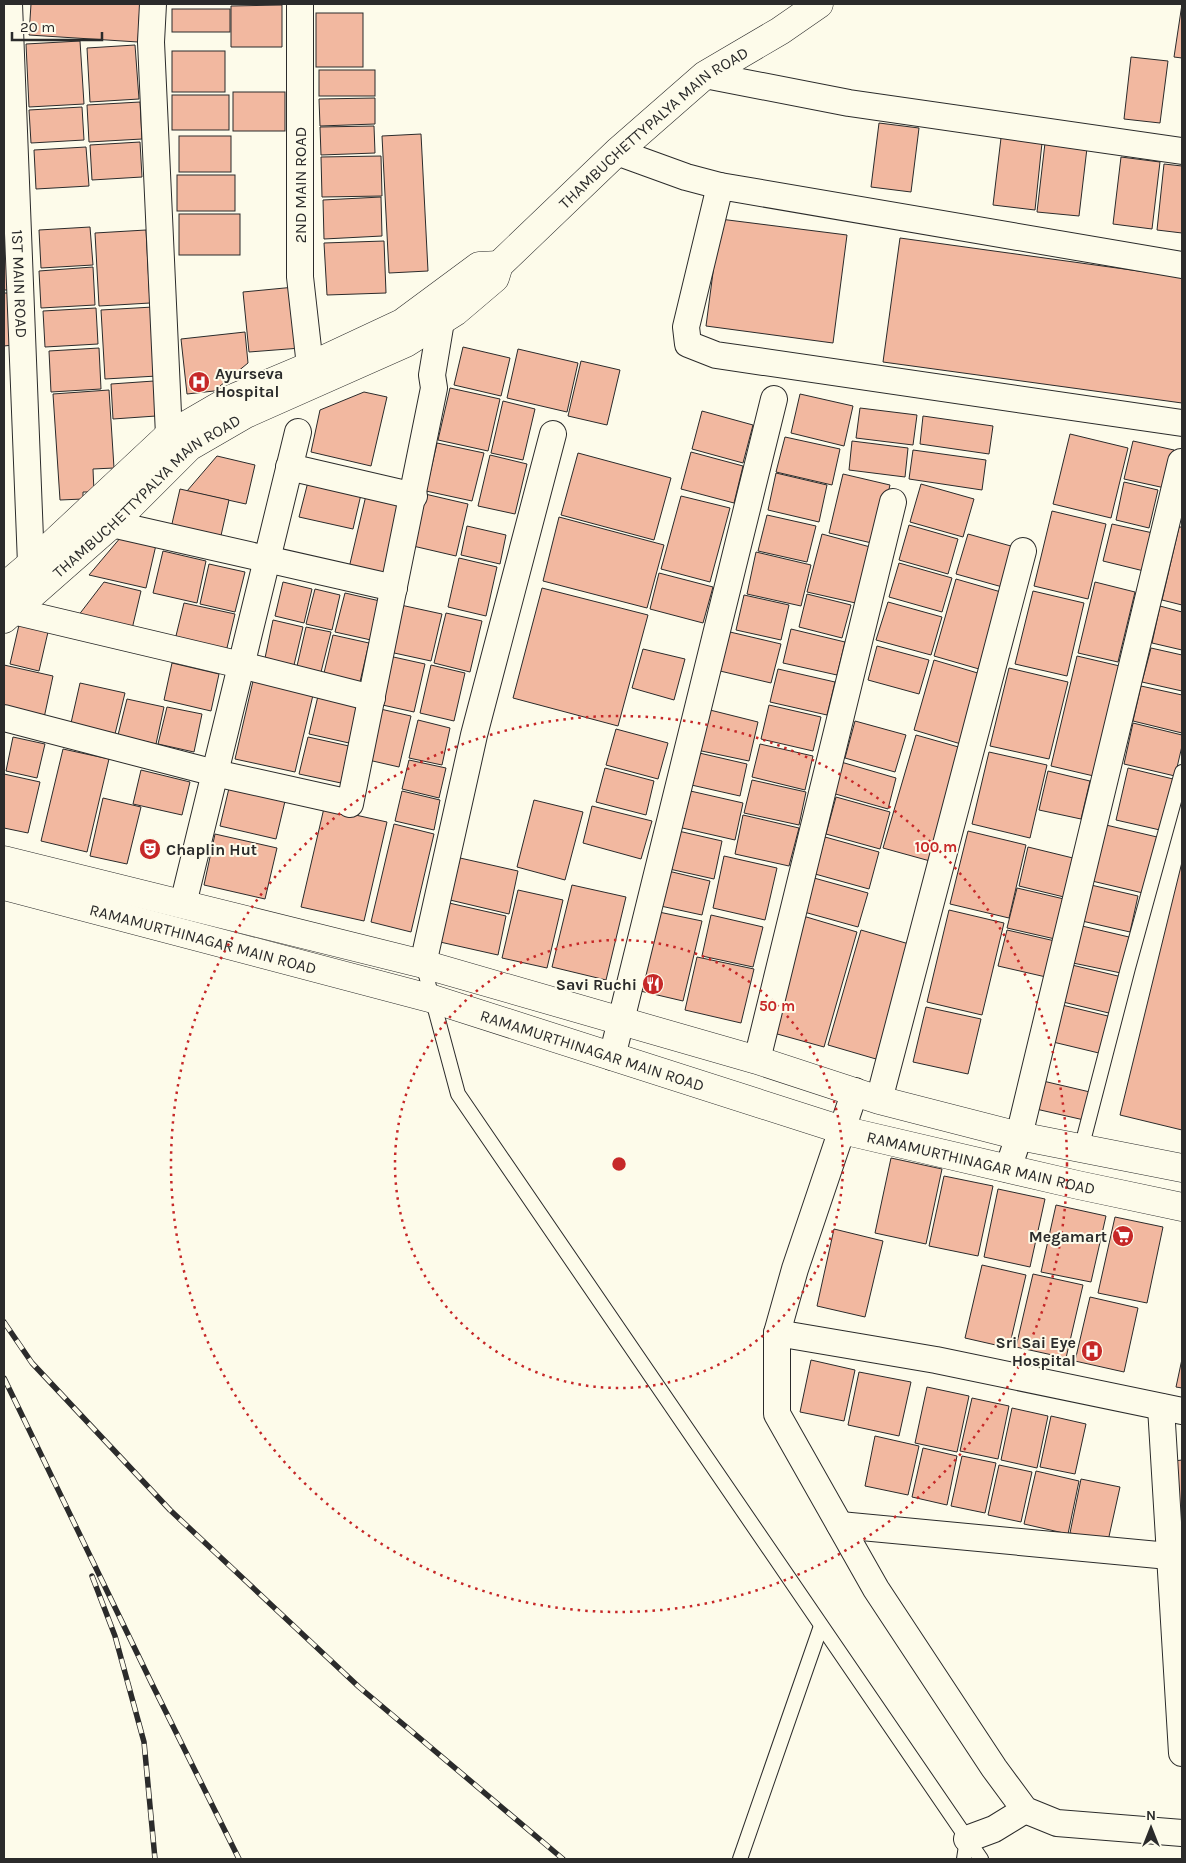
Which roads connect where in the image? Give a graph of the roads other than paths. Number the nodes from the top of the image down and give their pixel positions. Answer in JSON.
{"nodes":[{"id":1,"x":9,"y":4,"type":"edge"},
{"id":2,"x":154,"y":4,"type":"edge"},
{"id":3,"x":300,"y":4,"type":"edge"},
{"id":4,"x":784,"y":4,"type":"edge"},
{"id":5,"x":820,"y":4,"type":"edge"},
{"id":6,"x":780,"y":30,"type":"junction"},
{"id":7,"x":705,"y":75,"type":"junction"},
{"id":8,"x":1182,"y":151,"type":"edge"},
{"id":9,"x":617,"y":152,"type":"junction"},
{"id":10,"x":720,"y":186,"type":"junction"},
{"id":11,"x":499,"y":265,"type":"junction"},
{"id":12,"x":1182,"y":265,"type":"edge"},
{"id":13,"x":441,"y":321,"type":"junction"},
{"id":14,"x":310,"y":366,"type":"junction"},
{"id":15,"x":774,"y":400,"type":"dead end"},
{"id":16,"x":1182,"y":423,"type":"edge"},
{"id":17,"x":298,"y":432,"type":"dead end"},
{"id":18,"x":554,"y":434,"type":"dead end"},
{"id":19,"x":169,"y":435,"type":"junction"},
{"id":20,"x":1181,"y":462,"type":"edge"},
{"id":21,"x":289,"y":467,"type":"junction"},
{"id":22,"x":414,"y":496,"type":"junction"},
{"id":23,"x":893,"y":502,"type":"dead end"},
{"id":24,"x":112,"y":524,"type":"junction"},
{"id":25,"x":1024,"y":550,"type":"dead end"},
{"id":26,"x":266,"y":559,"type":"junction"},
{"id":27,"x":31,"y":564,"type":"junction"},
{"id":28,"x":394,"y":588,"type":"junction"},
{"id":29,"x":7,"y":606,"type":"edge"},
{"id":30,"x":241,"y":665,"type":"junction"},
{"id":31,"x":372,"y":698,"type":"junction"},
{"id":32,"x":4,"y":718,"type":"edge"},
{"id":33,"x":1182,"y":772,"type":"edge"},
{"id":34,"x":214,"y":773,"type":"junction"},
{"id":35,"x":4,"y":860,"type":"edge"},
{"id":36,"x":4,"y":886,"type":"edge"},
{"id":37,"x":183,"y":904,"type":"junction"},
{"id":38,"x":423,"y":964,"type":"junction"},
{"id":39,"x":432,"y":999,"type":"junction"},
{"id":40,"x":621,"y":1020,"type":"junction"},
{"id":41,"x":612,"y":1057,"type":"junction"},
{"id":42,"x":757,"y":1060,"type":"junction"},
{"id":43,"x":867,"y":1096,"type":"junction"},
{"id":44,"x":842,"y":1130,"type":"junction"},
{"id":45,"x":1019,"y":1136,"type":"junction"},
{"id":46,"x":1081,"y":1149,"type":"junction"},
{"id":47,"x":1182,"y":1168,"type":"edge"},
{"id":48,"x":1008,"y":1169,"type":"junction"},
{"id":49,"x":1182,"y":1207,"type":"edge"},
{"id":50,"x":777,"y":1334,"type":"junction"},
{"id":51,"x":1172,"y":1409,"type":"edge"},
{"id":52,"x":840,"y":1525,"type":"junction"},
{"id":53,"x":1169,"y":1556,"type":"junction"},
{"id":54,"x":822,"y":1626,"type":"junction"},
{"id":55,"x":1182,"y":1753,"type":"edge"},
{"id":56,"x":1025,"y":1810,"type":"junction"},
{"id":57,"x":1182,"y":1833,"type":"edge"},
{"id":58,"x":971,"y":1852,"type":"edge"},
{"id":59,"x":740,"y":1859,"type":"edge"}],
"edges":[{"from":1,"to":27,"type":"street","name":"1ST MAIN ROAD"},
{"from":2,"to":19,"type":"street"},
{"from":3,"to":14,"type":"street","name":"2ND MAIN ROAD"},
{"from":4,"to":6,"type":"main road"},
{"from":5,"to":6,"type":"main road","name":"THAMBUCHETTYPALYA MAIN ROAD"},
{"from":6,"to":7,"type":"main road","name":"THAMBUCHETTYPALYA MAIN ROAD"},
{"from":7,"to":8,"type":"street"},
{"from":7,"to":9,"type":"main road","name":"THAMBUCHETTYPALYA MAIN ROAD"},
{"from":9,"to":10,"type":"street"},
{"from":9,"to":11,"type":"main road","name":"THAMBUCHETTYPALYA MAIN ROAD"},
{"from":10,"to":12,"type":"street"},
{"from":10,"to":16,"type":"street"},
{"from":11,"to":13,"type":"main road","name":"THAMBUCHETTYPALYA MAIN ROAD"},
{"from":11,"to":14,"type":"main road","name":"THAMBUCHETTYPALYA MAIN ROAD"},
{"from":13,"to":22,"type":"street"},
{"from":13,"to":24,"type":"main road","name":"THAMBUCHETTYPALYA MAIN ROAD"},
{"from":14,"to":19,"type":"main road","name":"THAMBUCHETTYPALYA MAIN ROAD"},
{"from":15,"to":40,"type":"street"},
{"from":17,"to":21,"type":"street"},
{"from":18,"to":38,"type":"street"},
{"from":19,"to":27,"type":"main road","name":"THAMBUCHETTYPALYA MAIN ROAD"},
{"from":20,"to":45,"type":"street"},
{"from":21,"to":22,"type":"street"},
{"from":21,"to":26,"type":"street"},
{"from":22,"to":28,"type":"street"},
{"from":23,"to":42,"type":"street"},
{"from":24,"to":26,"type":"street"},
{"from":24,"to":29,"type":"main road","name":"THAMBUCHETTYPALYA MAIN ROAD"},
{"from":25,"to":43,"type":"street"},
{"from":26,"to":28,"type":"street"},
{"from":26,"to":30,"type":"street"},
{"from":27,"to":29,"type":"main road","name":"THAMBUCHETTYPALYA MAIN ROAD"},
{"from":28,"to":31,"type":"street"},
{"from":29,"to":30,"type":"street"},
{"from":30,"to":31,"type":"street"},
{"from":30,"to":34,"type":"street"},
{"from":31,"to":34,"type":"street"},
{"from":32,"to":34,"type":"street"},
{"from":33,"to":46,"type":"lane"},
{"from":34,"to":37,"type":"street"},
{"from":35,"to":37,"type":"main road","name":"RAMAMURTHINAGAR MAIN ROAD"},
{"from":36,"to":39,"type":"main road","name":"RAMAMURTHINAGAR MAIN ROAD"},
{"from":37,"to":38,"type":"main road","name":"RAMAMURTHINAGAR MAIN ROAD"},
{"from":38,"to":39,"type":"lane"},
{"from":38,"to":40,"type":"main road","name":"RAMAMURTHINAGAR MAIN ROAD"},
{"from":39,"to":41,"type":"main road","name":"RAMAMURTHINAGAR MAIN ROAD"},
{"from":39,"to":54,"type":"lane"},
{"from":40,"to":41,"type":"street"},
{"from":40,"to":42,"type":"main road","name":"RAMAMURTHINAGAR MAIN ROAD"},
{"from":41,"to":44,"type":"main road","name":"RAMAMURTHINAGAR MAIN ROAD"},
{"from":42,"to":43,"type":"main road","name":"RAMAMURTHINAGAR MAIN ROAD"},
{"from":43,"to":44,"type":"street"},
{"from":43,"to":45,"type":"main road","name":"RAMAMURTHINAGAR MAIN ROAD"},
{"from":44,"to":48,"type":"main road","name":"RAMAMURTHINAGAR MAIN ROAD"},
{"from":44,"to":50,"type":"street"},
{"from":45,"to":46,"type":"main road","name":"RAMAMURTHINAGAR MAIN ROAD"},
{"from":45,"to":48,"type":"street"},
{"from":46,"to":47,"type":"main road","name":"RAMAMURTHINAGAR MAIN ROAD"},
{"from":48,"to":49,"type":"main road","name":"RAMAMURTHINAGAR MAIN ROAD"},
{"from":50,"to":51,"type":"street"},
{"from":50,"to":52,"type":"street"},
{"from":51,"to":53,"type":"street"},
{"from":52,"to":53,"type":"street"},
{"from":52,"to":56,"type":"street"},
{"from":53,"to":55,"type":"street"},
{"from":54,"to":58,"type":"lane"},
{"from":54,"to":59,"type":"lane"},
{"from":56,"to":57,"type":"street"},
{"from":56,"to":58,"type":"street"}]}
